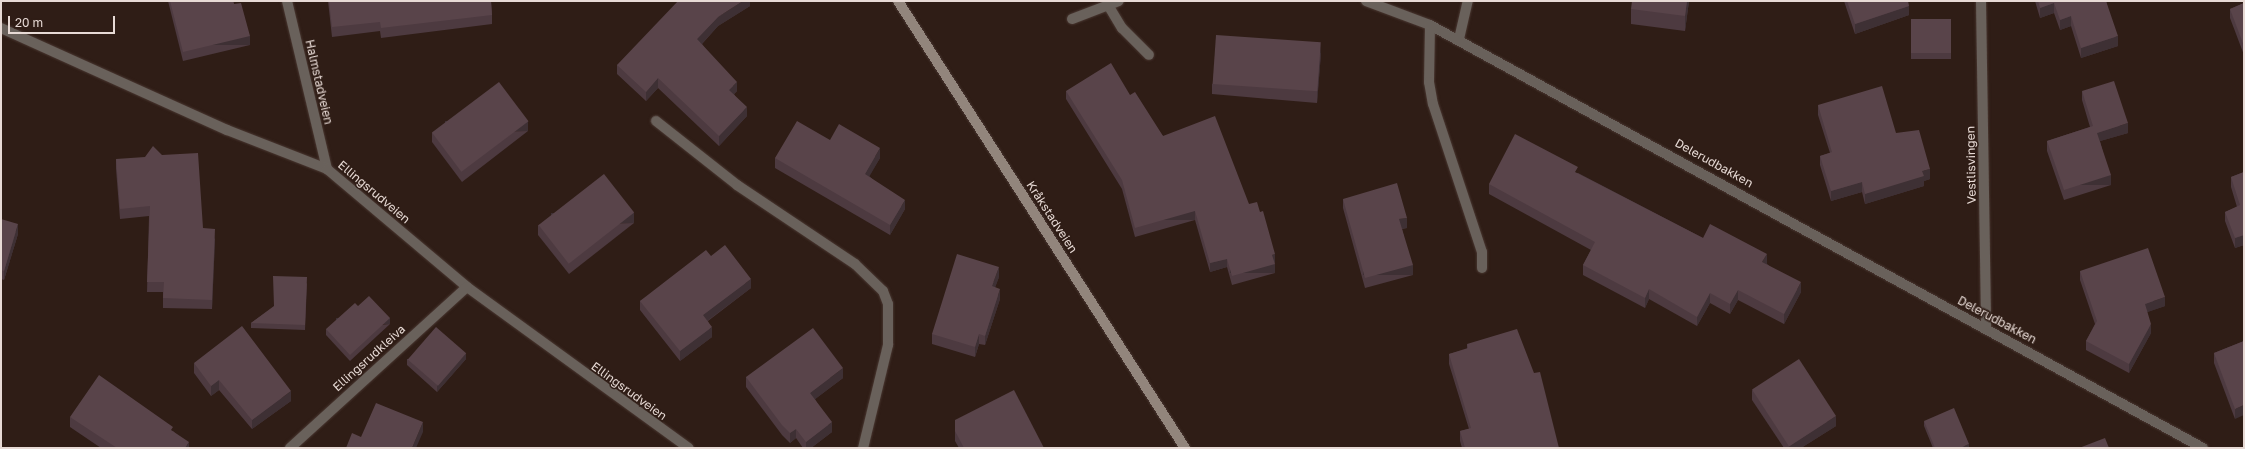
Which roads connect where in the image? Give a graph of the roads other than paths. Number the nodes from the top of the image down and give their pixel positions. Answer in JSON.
{"nodes":[{"id":1,"x":287,"y":1,"type":"edge"},
{"id":2,"x":898,"y":1,"type":"edge"},
{"id":3,"x":1119,"y":1,"type":"edge"},
{"id":4,"x":1366,"y":1,"type":"edge"},
{"id":5,"x":1468,"y":1,"type":"edge"},
{"id":6,"x":1981,"y":1,"type":"edge"},
{"id":7,"x":1108,"y":5,"type":"junction"},
{"id":8,"x":1072,"y":19,"type":"dead end"},
{"id":9,"x":1430,"y":25,"type":"junction"},
{"id":10,"x":1,"y":28,"type":"edge"},
{"id":11,"x":1459,"y":39,"type":"junction"},
{"id":12,"x":1149,"y":55,"type":"dead end"},
{"id":13,"x":656,"y":121,"type":"dead end"},
{"id":14,"x":326,"y":169,"type":"junction"},
{"id":15,"x":1482,"y":268,"type":"dead end"},
{"id":16,"x":467,"y":287,"type":"junction"},
{"id":17,"x":1986,"y":328,"type":"junction"},
{"id":18,"x":290,"y":448,"type":"edge"},
{"id":19,"x":689,"y":448,"type":"edge"},
{"id":20,"x":863,"y":448,"type":"edge"},
{"id":21,"x":1185,"y":448,"type":"edge"},
{"id":22,"x":2203,"y":448,"type":"edge"}],
"edges":[{"from":1,"to":14,"type":"street","name":"Halmstadveien"},
{"from":2,"to":21,"type":"main road","name":"Kråkstadveien"},
{"from":3,"to":7,"type":"street"},
{"from":4,"to":9,"type":"street","name":"Delerudbakken"},
{"from":5,"to":11,"type":"street"},
{"from":6,"to":17,"type":"street","name":"Vestlisvingen"},
{"from":7,"to":8,"type":"street"},
{"from":7,"to":12,"type":"street"},
{"from":9,"to":11,"type":"street","name":"Delerudbakken"},
{"from":9,"to":15,"type":"street"},
{"from":10,"to":14,"type":"street","name":"Ellingsrudveien"},
{"from":11,"to":17,"type":"street","name":"Delerudbakken"},
{"from":13,"to":20,"type":"street"},
{"from":14,"to":16,"type":"street","name":"Ellingsrudveien"},
{"from":16,"to":18,"type":"street","name":"Ellingsrudkleiva"},
{"from":16,"to":19,"type":"street","name":"Ellingsrudveien"},
{"from":17,"to":22,"type":"street","name":"Delerudbakken"}]}
